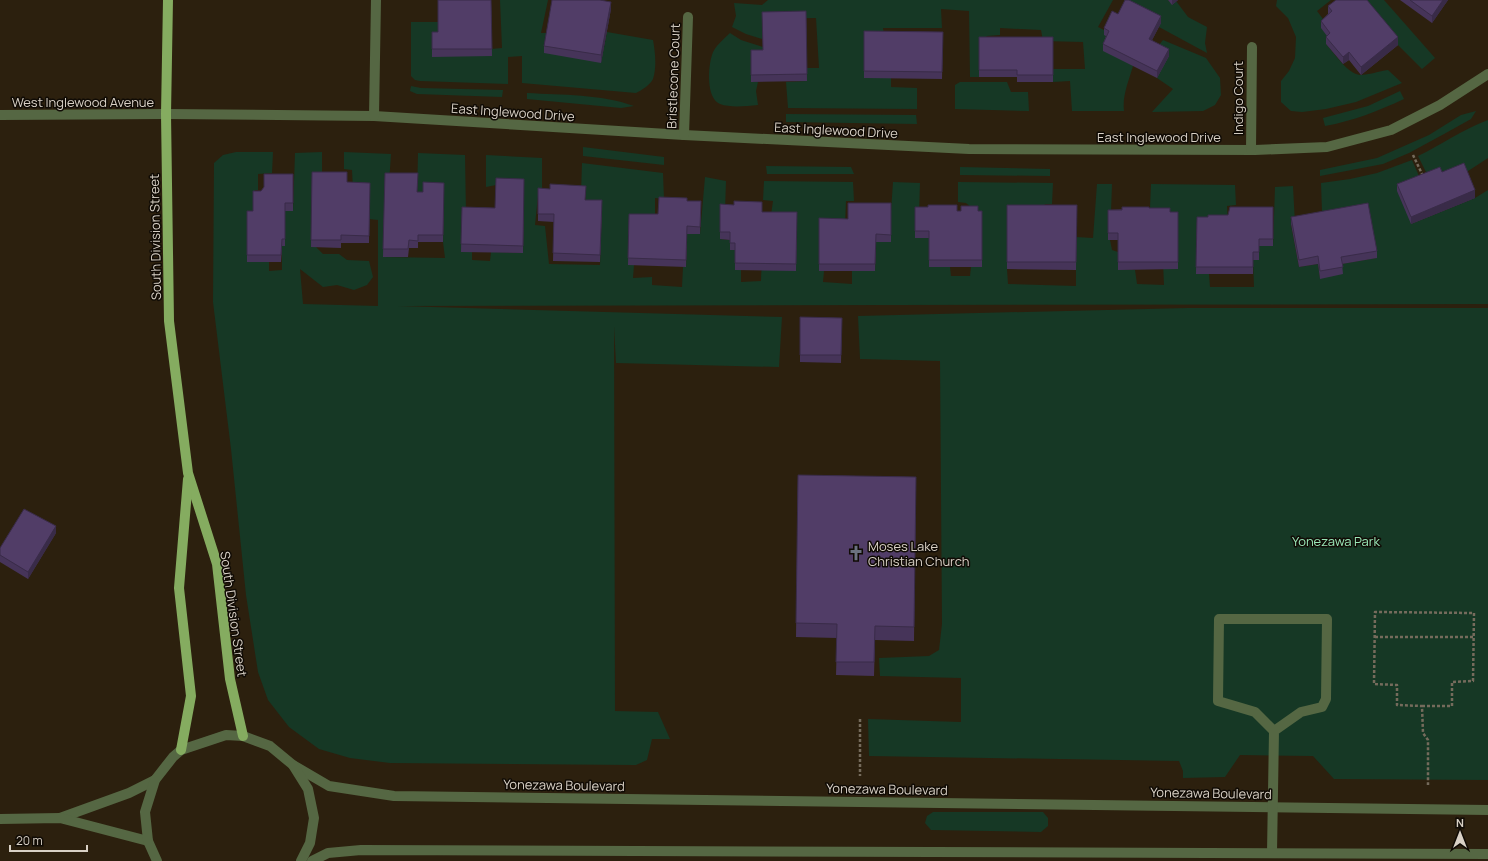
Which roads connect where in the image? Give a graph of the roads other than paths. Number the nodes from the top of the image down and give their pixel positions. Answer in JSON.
{"nodes":[{"id":1,"x":168,"y":0,"type":"edge"},
{"id":2,"x":376,"y":0,"type":"edge"},
{"id":3,"x":688,"y":16,"type":"dead end"},
{"id":4,"x":1252,"y":47,"type":"dead end"},
{"id":5,"x":1488,"y":74,"type":"edge"},
{"id":6,"x":166,"y":114,"type":"junction"},
{"id":7,"x":0,"y":115,"type":"edge"},
{"id":8,"x":374,"y":116,"type":"junction"},
{"id":9,"x":684,"y":135,"type":"junction"},
{"id":10,"x":1251,"y":150,"type":"junction"},
{"id":11,"x":188,"y":473,"type":"junction"},
{"id":12,"x":1274,"y":731,"type":"junction"},
{"id":13,"x":243,"y":736,"type":"junction"},
{"id":14,"x":181,"y":750,"type":"junction"},
{"id":15,"x":293,"y":764,"type":"junction"},
{"id":16,"x":155,"y":780,"type":"junction"},
{"id":17,"x":1272,"y":807,"type":"junction"},
{"id":18,"x":1488,"y":810,"type":"edge"},
{"id":19,"x":60,"y":818,"type":"junction"},
{"id":20,"x":0,"y":819,"type":"edge"},
{"id":21,"x":148,"y":841,"type":"junction"},
{"id":22,"x":1272,"y":853,"type":"junction"},
{"id":23,"x":1488,"y":854,"type":"edge"},
{"id":24,"x":157,"y":861,"type":"edge"},
{"id":25,"x":301,"y":861,"type":"edge"},
{"id":26,"x":312,"y":861,"type":"edge"}],
"edges":[{"from":1,"to":6,"type":"main road","name":"South Division Street"},
{"from":2,"to":8,"type":"street"},
{"from":3,"to":9,"type":"street","name":"Bristlecone Court"},
{"from":4,"to":10,"type":"street","name":"Indigo Court"},
{"from":5,"to":10,"type":"street","name":"East Inglewood Drive"},
{"from":6,"to":7,"type":"street","name":"West Inglewood Avenue"},
{"from":6,"to":8,"type":"street","name":"East Inglewood Drive"},
{"from":6,"to":11,"type":"main road","name":"South Division Street"},
{"from":8,"to":9,"type":"street","name":"East Inglewood Drive"},
{"from":9,"to":10,"type":"street","name":"East Inglewood Drive"},
{"from":11,"to":13,"type":"main road","name":"South Division Street"},
{"from":11,"to":14,"type":"main road","name":"South Division Street"},
{"from":12,"to":12,"type":"street"},
{"from":12,"to":17,"type":"street"},
{"from":13,"to":14,"type":"street"},
{"from":13,"to":15,"type":"street"},
{"from":14,"to":16,"type":"street"},
{"from":15,"to":17,"type":"street","name":"Yonezawa Boulevard"},
{"from":15,"to":25,"type":"street"},
{"from":16,"to":19,"type":"street"},
{"from":16,"to":21,"type":"street"},
{"from":17,"to":18,"type":"street","name":"Yonezawa Boulevard"},
{"from":17,"to":22,"type":"street"},
{"from":19,"to":20,"type":"street"},
{"from":19,"to":21,"type":"street"},
{"from":21,"to":24,"type":"street"},
{"from":22,"to":23,"type":"street"},
{"from":22,"to":26,"type":"street"}]}
